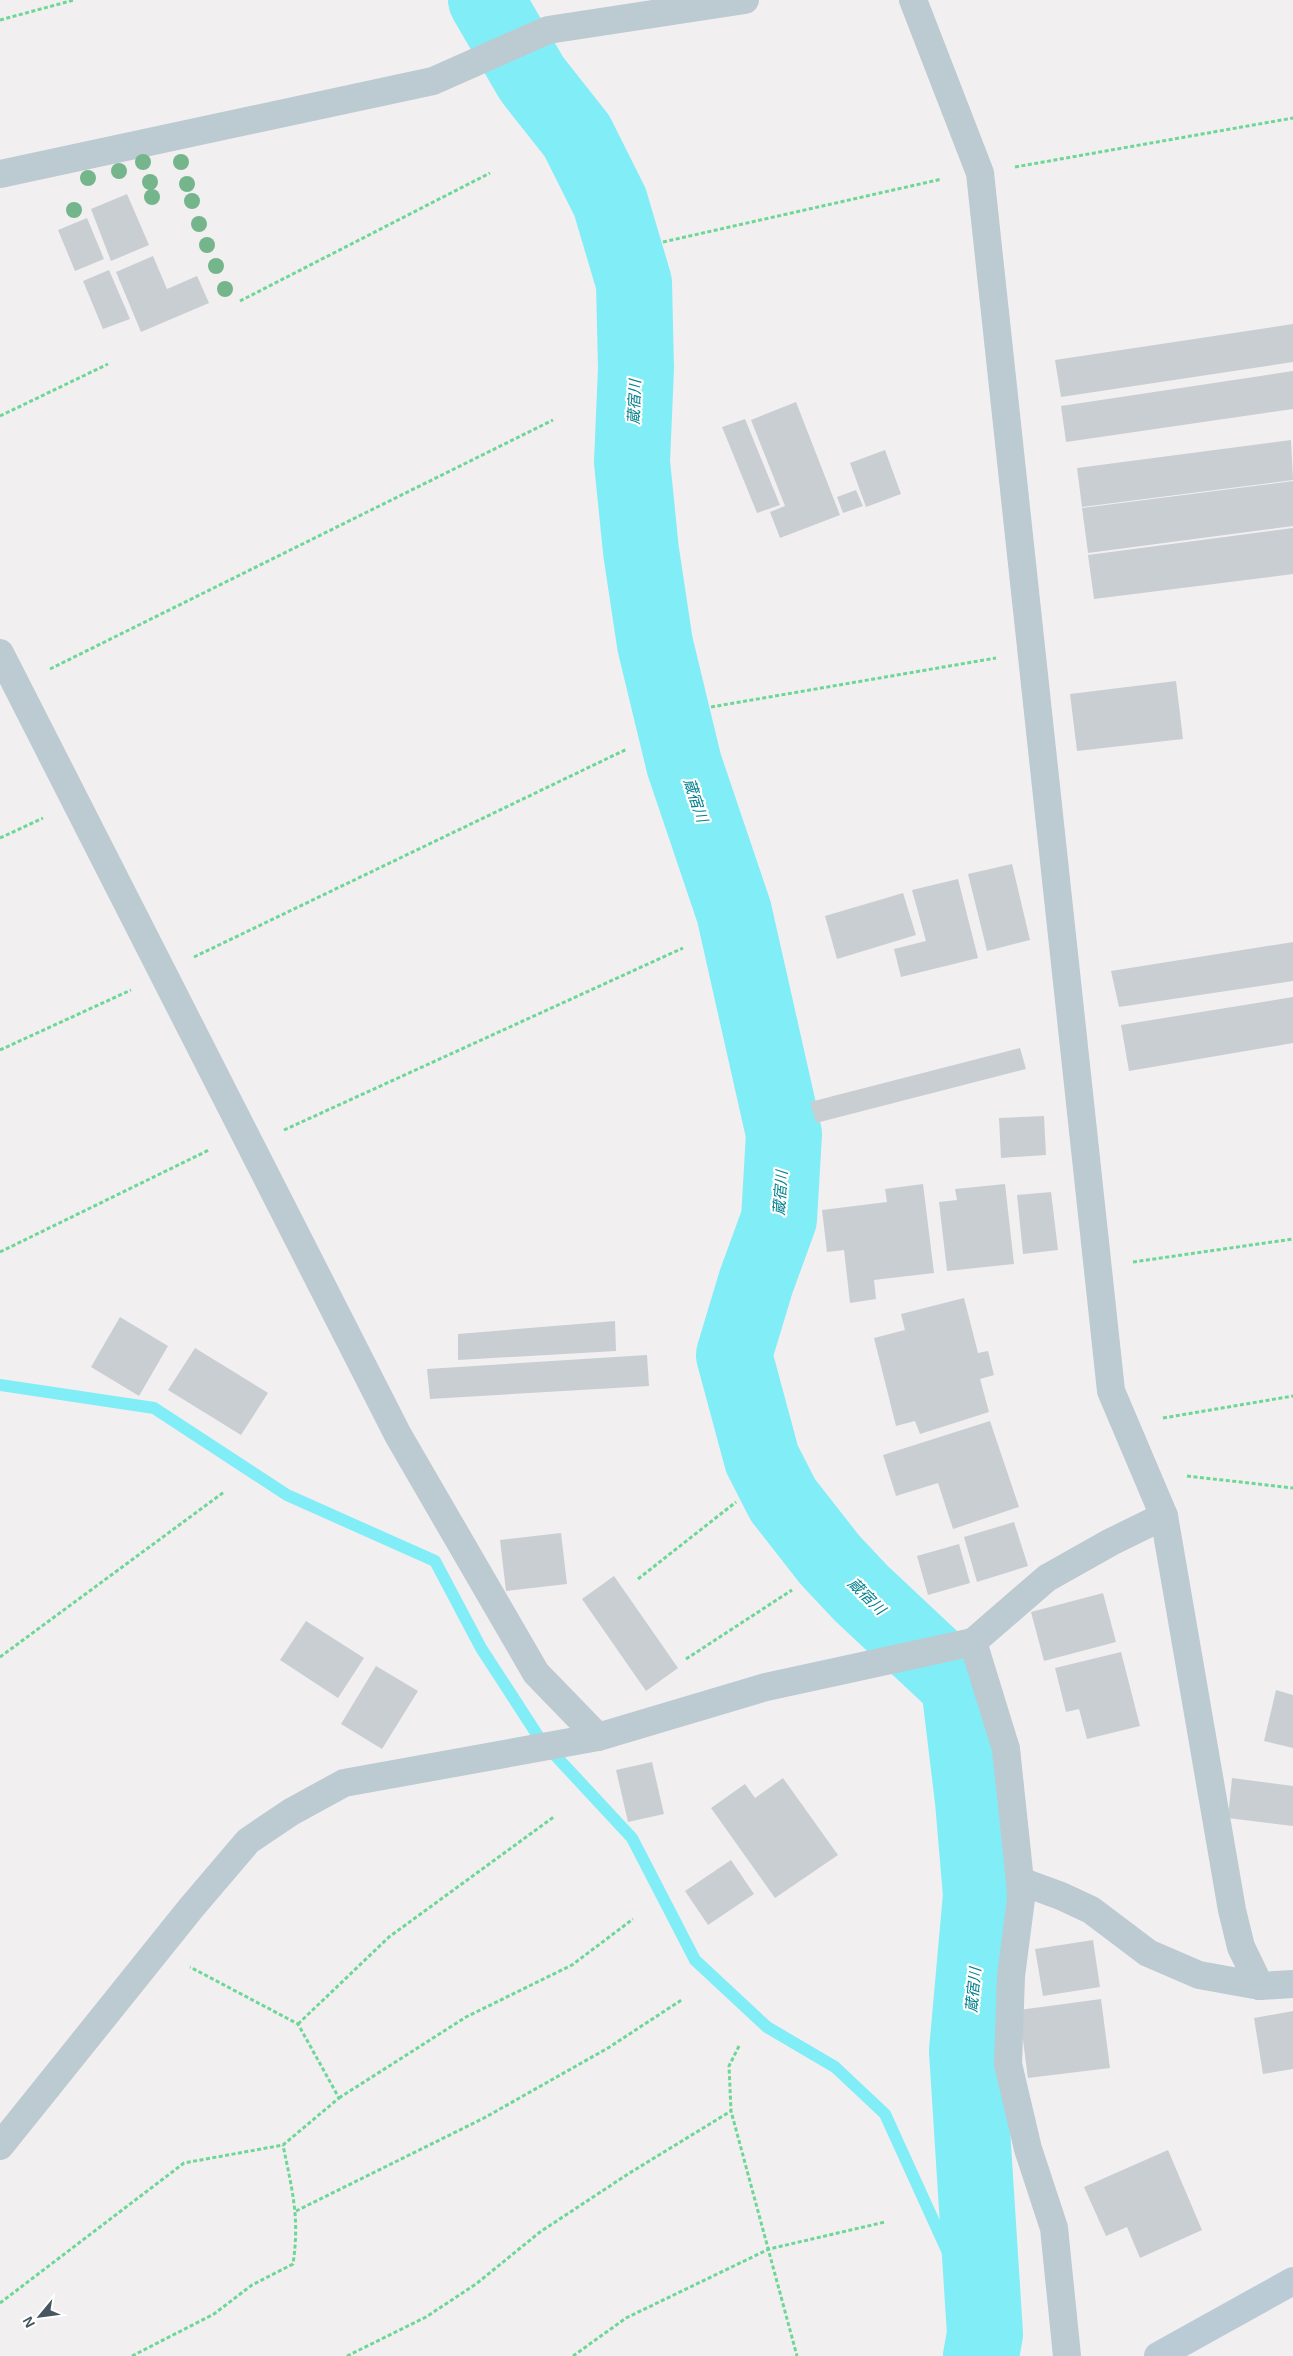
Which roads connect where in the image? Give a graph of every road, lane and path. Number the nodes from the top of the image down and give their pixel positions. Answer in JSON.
{"nodes":[{"id":1,"x":74,"y":0,"type":"edge"},
{"id":2,"x":746,"y":0,"type":"edge"},
{"id":3,"x":913,"y":0,"type":"edge"},
{"id":4,"x":0,"y":20,"type":"edge"},
{"id":5,"x":1293,"y":118,"type":"edge"},
{"id":6,"x":1008,"y":168,"type":"dead end"},
{"id":7,"x":490,"y":173,"type":"dead end"},
{"id":8,"x":0,"y":174,"type":"edge"},
{"id":9,"x":942,"y":179,"type":"dead end"},
{"id":10,"x":664,"y":242,"type":"dead end"},
{"id":11,"x":240,"y":300,"type":"dead end"},
{"id":12,"x":108,"y":364,"type":"dead end"},
{"id":13,"x":0,"y":416,"type":"edge"},
{"id":14,"x":553,"y":420,"type":"dead end"},
{"id":15,"x":0,"y":653,"type":"edge"},
{"id":16,"x":1001,"y":657,"type":"dead end"},
{"id":17,"x":47,"y":671,"type":"dead end"},
{"id":18,"x":711,"y":707,"type":"dead end"},
{"id":19,"x":627,"y":749,"type":"dead end"},
{"id":20,"x":50,"y":815,"type":"dead end"},
{"id":21,"x":0,"y":838,"type":"edge"},
{"id":22,"x":683,"y":948,"type":"dead end"},
{"id":23,"x":185,"y":962,"type":"dead end"},
{"id":24,"x":132,"y":989,"type":"dead end"},
{"id":25,"x":0,"y":1050,"type":"edge"},
{"id":26,"x":283,"y":1130,"type":"dead end"},
{"id":27,"x":209,"y":1150,"type":"dead end"},
{"id":28,"x":1293,"y":1239,"type":"edge"},
{"id":29,"x":0,"y":1252,"type":"edge"},
{"id":30,"x":1125,"y":1264,"type":"dead end"},
{"id":31,"x":1293,"y":1396,"type":"edge"},
{"id":32,"x":1158,"y":1419,"type":"dead end"},
{"id":33,"x":1178,"y":1475,"type":"dead end"},
{"id":34,"x":1293,"y":1488,"type":"edge"},
{"id":35,"x":224,"y":1492,"type":"dead end"},
{"id":36,"x":736,"y":1502,"type":"dead end"},
{"id":37,"x":1164,"y":1516,"type":"junction"},
{"id":38,"x":638,"y":1578,"type":"dead end"},
{"id":39,"x":792,"y":1590,"type":"dead end"},
{"id":40,"x":973,"y":1642,"type":"junction"},
{"id":41,"x":0,"y":1657,"type":"edge"},
{"id":42,"x":686,"y":1659,"type":"dead end"},
{"id":43,"x":598,"y":1737,"type":"junction"},
{"id":44,"x":555,"y":1816,"type":"dead end"},
{"id":45,"x":1020,"y":1881,"type":"junction"},
{"id":46,"x":633,"y":1918,"type":"dead end"},
{"id":47,"x":188,"y":1966,"type":"dead end"},
{"id":48,"x":1293,"y":1984,"type":"edge"},
{"id":49,"x":1260,"y":1986,"type":"junction"},
{"id":50,"x":683,"y":1999,"type":"dead end"},
{"id":51,"x":298,"y":2024,"type":"junction"},
{"id":52,"x":738,"y":2046,"type":"dead end"},
{"id":53,"x":339,"y":2098,"type":"junction"},
{"id":54,"x":731,"y":2111,"type":"junction"},
{"id":55,"x":283,"y":2145,"type":"junction"},
{"id":56,"x":0,"y":2146,"type":"edge"},
{"id":57,"x":296,"y":2211,"type":"junction"},
{"id":58,"x":885,"y":2222,"type":"dead end"},
{"id":59,"x":769,"y":2249,"type":"junction"},
{"id":60,"x":1293,"y":2281,"type":"edge"},
{"id":61,"x":0,"y":2303,"type":"edge"},
{"id":62,"x":132,"y":2356,"type":"edge"},
{"id":63,"x":347,"y":2356,"type":"edge"},
{"id":64,"x":572,"y":2356,"type":"edge"},
{"id":65,"x":797,"y":2356,"type":"edge"},
{"id":66,"x":1067,"y":2356,"type":"edge"},
{"id":67,"x":1158,"y":2356,"type":"edge"}],
"edges":[{"from":1,"to":4,"type":"path"},
{"from":2,"to":8,"type":"street"},
{"from":3,"to":37,"type":"street"},
{"from":5,"to":6,"type":"path"},
{"from":7,"to":11,"type":"path"},
{"from":9,"to":10,"type":"path"},
{"from":12,"to":13,"type":"path"},
{"from":14,"to":17,"type":"path"},
{"from":15,"to":43,"type":"street"},
{"from":16,"to":18,"type":"path"},
{"from":19,"to":23,"type":"path"},
{"from":20,"to":21,"type":"path"},
{"from":22,"to":26,"type":"path"},
{"from":24,"to":25,"type":"path"},
{"from":27,"to":29,"type":"path"},
{"from":28,"to":30,"type":"path"},
{"from":31,"to":32,"type":"path"},
{"from":33,"to":34,"type":"path"},
{"from":35,"to":41,"type":"path"},
{"from":36,"to":38,"type":"path"},
{"from":37,"to":40,"type":"street"},
{"from":37,"to":49,"type":"street"},
{"from":39,"to":42,"type":"path"},
{"from":40,"to":43,"type":"street"},
{"from":40,"to":45,"type":"street"},
{"from":43,"to":56,"type":"street"},
{"from":44,"to":51,"type":"path"},
{"from":45,"to":49,"type":"street"},
{"from":45,"to":66,"type":"street"},
{"from":46,"to":53,"type":"path"},
{"from":47,"to":51,"type":"path"},
{"from":48,"to":49,"type":"street"},
{"from":50,"to":57,"type":"path"},
{"from":51,"to":53,"type":"path"},
{"from":52,"to":54,"type":"path"},
{"from":53,"to":55,"type":"path"},
{"from":54,"to":59,"type":"path"},
{"from":54,"to":63,"type":"path"},
{"from":55,"to":57,"type":"path"},
{"from":55,"to":61,"type":"path"},
{"from":57,"to":62,"type":"path"},
{"from":58,"to":59,"type":"path"},
{"from":59,"to":64,"type":"path"},
{"from":59,"to":65,"type":"path"},
{"from":60,"to":67,"type":"street"}]}
